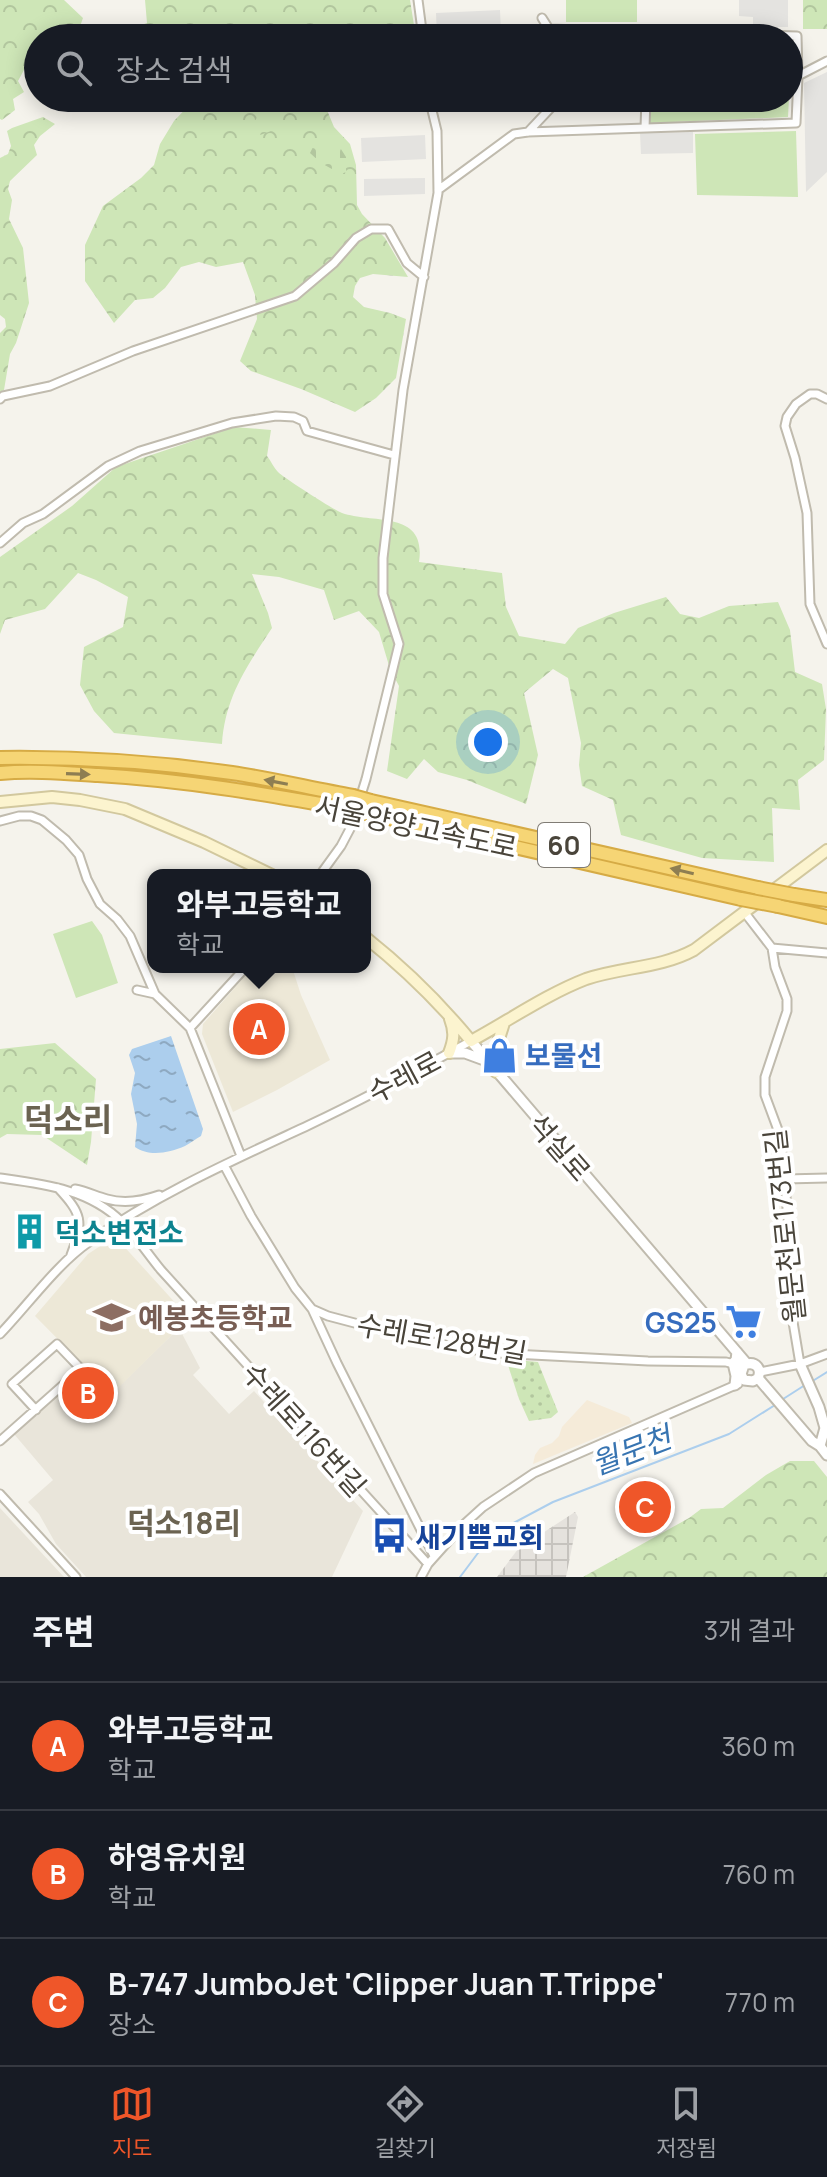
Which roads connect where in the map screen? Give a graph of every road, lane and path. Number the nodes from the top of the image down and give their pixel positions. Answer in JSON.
{"nodes":[{"id":1,"x":418,"y":0,"type":"edge"},
{"id":2,"x":542,"y":18,"type":"dead end"},
{"id":3,"x":421,"y":24,"type":"edge"},
{"id":4,"x":546,"y":24,"type":"edge"},
{"id":5,"x":827,"y":61,"type":"edge"},
{"id":6,"x":803,"y":73,"type":"edge"},
{"id":7,"x":432,"y":112,"type":"edge"},
{"id":8,"x":547,"y":112,"type":"edge"},
{"id":9,"x":646,"y":112,"type":"edge"},
{"id":10,"x":796,"y":112,"type":"edge"},
{"id":11,"x":645,"y":128,"type":"junction"},
{"id":12,"x":528,"y":132,"type":"junction"},
{"id":13,"x":438,"y":190,"type":"junction"},
{"id":14,"x":424,"y":277,"type":"junction"},
{"id":15,"x":0,"y":399,"type":"edge"},
{"id":16,"x":827,"y":399,"type":"edge"},
{"id":17,"x":394,"y":455,"type":"junction"},
{"id":18,"x":0,"y":543,"type":"edge"},
{"id":19,"x":827,"y":644,"type":"edge"},
{"id":20,"x":0,"y":758,"type":"edge"},
{"id":21,"x":0,"y":773,"type":"edge"},
{"id":22,"x":0,"y":802,"type":"edge"},
{"id":23,"x":351,"y":802,"type":"junction"},
{"id":24,"x":369,"y":807,"type":"junction"},
{"id":25,"x":0,"y":821,"type":"edge"},
{"id":26,"x":827,"y":850,"type":"edge"},
{"id":27,"x":260,"y":869,"type":"edge"},
{"id":28,"x":324,"y":869,"type":"edge"},
{"id":29,"x":827,"y":900,"type":"edge"},
{"id":30,"x":745,"y":913,"type":"junction"},
{"id":31,"x":827,"y":917,"type":"edge"},
{"id":32,"x":371,"y":942,"type":"edge"},
{"id":33,"x":772,"y":948,"type":"junction"},
{"id":34,"x":827,"y":953,"type":"edge"},
{"id":35,"x":240,"y":973,"type":"edge"},
{"id":36,"x":137,"y":990,"type":"dead end"},
{"id":37,"x":155,"y":994,"type":"junction"},
{"id":38,"x":448,"y":1013,"type":"junction"},
{"id":39,"x":504,"y":1023,"type":"junction"},
{"id":40,"x":190,"y":1028,"type":"junction"},
{"id":41,"x":471,"y":1041,"type":"junction"},
{"id":42,"x":449,"y":1053,"type":"junction"},
{"id":43,"x":487,"y":1061,"type":"junction"},
{"id":44,"x":496,"y":1072,"type":"junction"},
{"id":45,"x":241,"y":1156,"type":"junction"},
{"id":46,"x":224,"y":1165,"type":"junction"},
{"id":47,"x":0,"y":1178,"type":"edge"},
{"id":48,"x":827,"y":1178,"type":"edge"},
{"id":49,"x":785,"y":1179,"type":"junction"},
{"id":50,"x":58,"y":1187,"type":"junction"},
{"id":51,"x":169,"y":1193,"type":"junction"},
{"id":52,"x":121,"y":1221,"type":"junction"},
{"id":53,"x":70,"y":1259,"type":"junction"},
{"id":54,"x":312,"y":1309,"type":"junction"},
{"id":55,"x":0,"y":1334,"type":"edge"},
{"id":56,"x":827,"y":1354,"type":"edge"},
{"id":57,"x":741,"y":1365,"type":"junction"},
{"id":58,"x":801,"y":1367,"type":"junction"},
{"id":59,"x":762,"y":1378,"type":"junction"},
{"id":60,"x":745,"y":1380,"type":"junction"},
{"id":61,"x":735,"y":1385,"type":"junction"},
{"id":62,"x":36,"y":1410,"type":"junction"},
{"id":63,"x":826,"y":1428,"type":"edge"},
{"id":64,"x":0,"y":1441,"type":"edge"},
{"id":65,"x":820,"y":1446,"type":"junction"},
{"id":66,"x":827,"y":1455,"type":"edge"},
{"id":67,"x":0,"y":1494,"type":"edge"},
{"id":68,"x":434,"y":1556,"type":"junction"},
{"id":69,"x":428,"y":1564,"type":"junction"},
{"id":70,"x":76,"y":1577,"type":"edge"},
{"id":71,"x":421,"y":1577,"type":"edge"}],
"edges":[{"from":1,"to":3,"type":"street"},
{"from":2,"to":4,"type":"street"},
{"from":5,"to":6,"type":"street"},
{"from":7,"to":13,"type":"street"},
{"from":8,"to":12,"type":"street"},
{"from":9,"to":11,"type":"street"},
{"from":10,"to":11,"type":"street"},
{"from":11,"to":12,"type":"street"},
{"from":12,"to":13,"type":"street"},
{"from":13,"to":14,"type":"street"},
{"from":14,"to":15,"type":"street"},
{"from":14,"to":17,"type":"street"},
{"from":16,"to":19,"type":"street"},
{"from":17,"to":18,"type":"street"},
{"from":17,"to":28,"type":"street"},
{"from":23,"to":20,"type":"highway","name":"서울양양고속도로","number":"60","one_way":true},
{"from":21,"to":23,"type":"highway","name":"서울양양고속도로","number":"60","one_way":true},
{"from":22,"to":27,"type":"main road"},
{"from":23,"to":24,"type":"highway","name":"서울양양고속도로","number":"60","bridge":true},
{"from":29,"to":24,"type":"highway","name":"서울양양고속도로","number":"60","one_way":true,"bridge":true},
{"from":24,"to":31,"type":"highway","name":"서울양양고속도로","number":"60","bridge":true},
{"from":25,"to":37,"type":"street"},
{"from":26,"to":30,"type":"main road","name":"수레로"},
{"from":30,"to":33,"type":"street","name":"월문천로173번길"},
{"from":30,"to":39,"type":"main road","name":"수레로"},
{"from":32,"to":38,"type":"main road","name":"석실로"},
{"from":33,"to":34,"type":"street"},
{"from":33,"to":49,"type":"street","name":"월문천로173번길"},
{"from":35,"to":40,"type":"street"},
{"from":36,"to":37,"type":"street"},
{"from":37,"to":40,"type":"street"},
{"from":38,"to":41,"type":"main road","name":"석실로"},
{"from":38,"to":42,"type":"main road"},
{"from":39,"to":41,"type":"main road","name":"수레로"},
{"from":39,"to":44,"type":"main road"},
{"from":40,"to":45,"type":"street"},
{"from":41,"to":42,"type":"street","name":"수레로"},
{"from":41,"to":43,"type":"street","name":"석실로"},
{"from":42,"to":43,"type":"street"},
{"from":42,"to":45,"type":"street","name":"수레로"},
{"from":43,"to":44,"type":"street","name":"석실로"},
{"from":44,"to":57,"type":"street","name":"석실로"},
{"from":45,"to":46,"type":"street","name":"수레로"},
{"from":46,"to":51,"type":"street","name":"수레로"},
{"from":46,"to":54,"type":"street"},
{"from":47,"to":50,"type":"street"},
{"from":48,"to":49,"type":"street"},
{"from":49,"to":58,"type":"street","name":"월문천로173번길"},
{"from":50,"to":51,"type":"street"},
{"from":50,"to":52,"type":"street","name":"수레로116번길"},
{"from":50,"to":53,"type":"street"},
{"from":51,"to":52,"type":"street","name":"수레로"},
{"from":52,"to":53,"type":"street","name":"수레로"},
{"from":52,"to":69,"type":"street","name":"수레로116번길"},
{"from":53,"to":55,"type":"street","name":"수레로"},
{"from":54,"to":57,"type":"street","name":"수레로128번길"},
{"from":54,"to":68,"type":"street"},
{"from":56,"to":58,"type":"street"},
{"from":57,"to":59,"type":"street"},
{"from":57,"to":60,"type":"street"},
{"from":57,"to":61,"type":"street"},
{"from":58,"to":59,"type":"street"},
{"from":58,"to":63,"type":"street"},
{"from":59,"to":60,"type":"street"},
{"from":59,"to":65,"type":"street"},
{"from":60,"to":61,"type":"street"},
{"from":61,"to":68,"type":"street"},
{"from":62,"to":62,"type":"street"},
{"from":62,"to":64,"type":"street"},
{"from":63,"to":65,"type":"street"},
{"from":65,"to":66,"type":"street"},
{"from":67,"to":70,"type":"street"},
{"from":68,"to":69,"type":"street"},
{"from":69,"to":71,"type":"street"}]}
